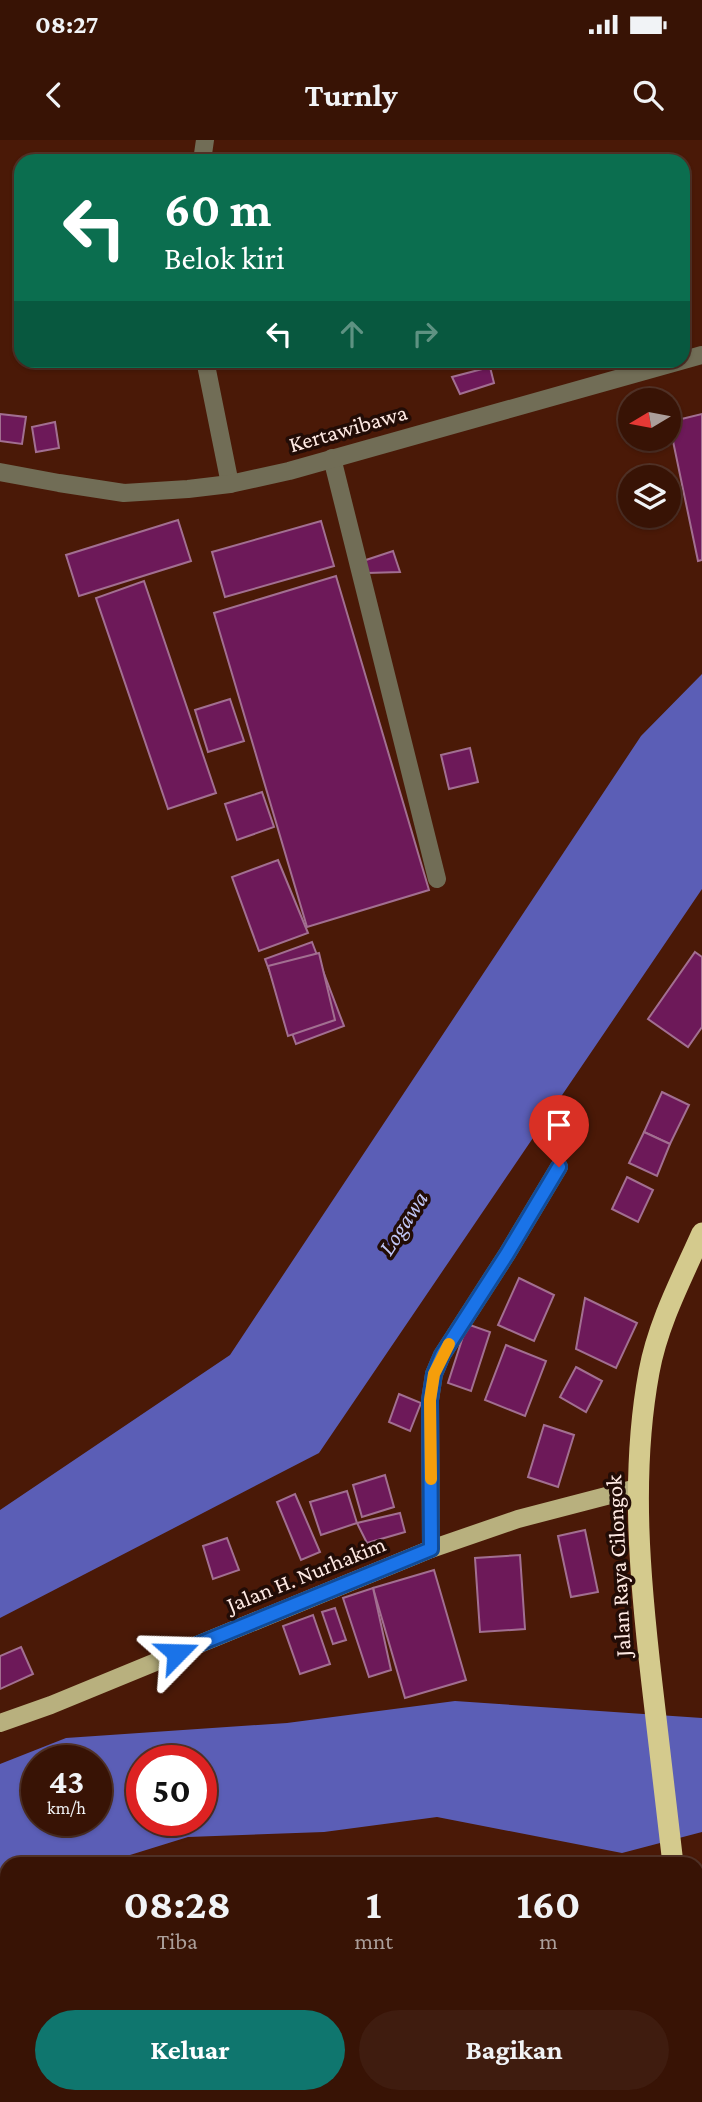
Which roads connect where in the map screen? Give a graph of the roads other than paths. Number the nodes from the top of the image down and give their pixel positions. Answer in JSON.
{"nodes":[{"id":1,"x":207,"y":368,"type":"edge"},
{"id":2,"x":655,"y":368,"type":"edge"},
{"id":3,"x":332,"y":458,"type":"junction"},
{"id":4,"x":0,"y":472,"type":"edge"},
{"id":5,"x":230,"y":484,"type":"junction"},
{"id":6,"x":438,"y":878,"type":"dead end"},
{"id":7,"x":559,"y":1167,"type":"dead end"},
{"id":8,"x":702,"y":1233,"type":"edge"},
{"id":9,"x":637,"y":1488,"type":"junction"},
{"id":10,"x":431,"y":1549,"type":"junction"},
{"id":11,"x":0,"y":1723,"type":"edge"},
{"id":12,"x":672,"y":1857,"type":"edge"}],
"edges":[{"from":1,"to":5,"type":"street"},
{"from":2,"to":3,"type":"street","name":"Kertawibawa"},
{"from":3,"to":5,"type":"street","name":"Kertawibawa"},
{"from":3,"to":6,"type":"street"},
{"from":4,"to":5,"type":"street","name":"Kertawibawa"},
{"from":7,"to":10,"type":"street"},
{"from":8,"to":9,"type":"highway","name":"Jalan Raya Cilongok"},
{"from":9,"to":10,"type":"main road","name":"Jalan H. Nurhakim"},
{"from":9,"to":12,"type":"highway","name":"Jalan Raya Cilongok"},
{"from":10,"to":11,"type":"main road","name":"Jalan H. Nurhakim"}]}
